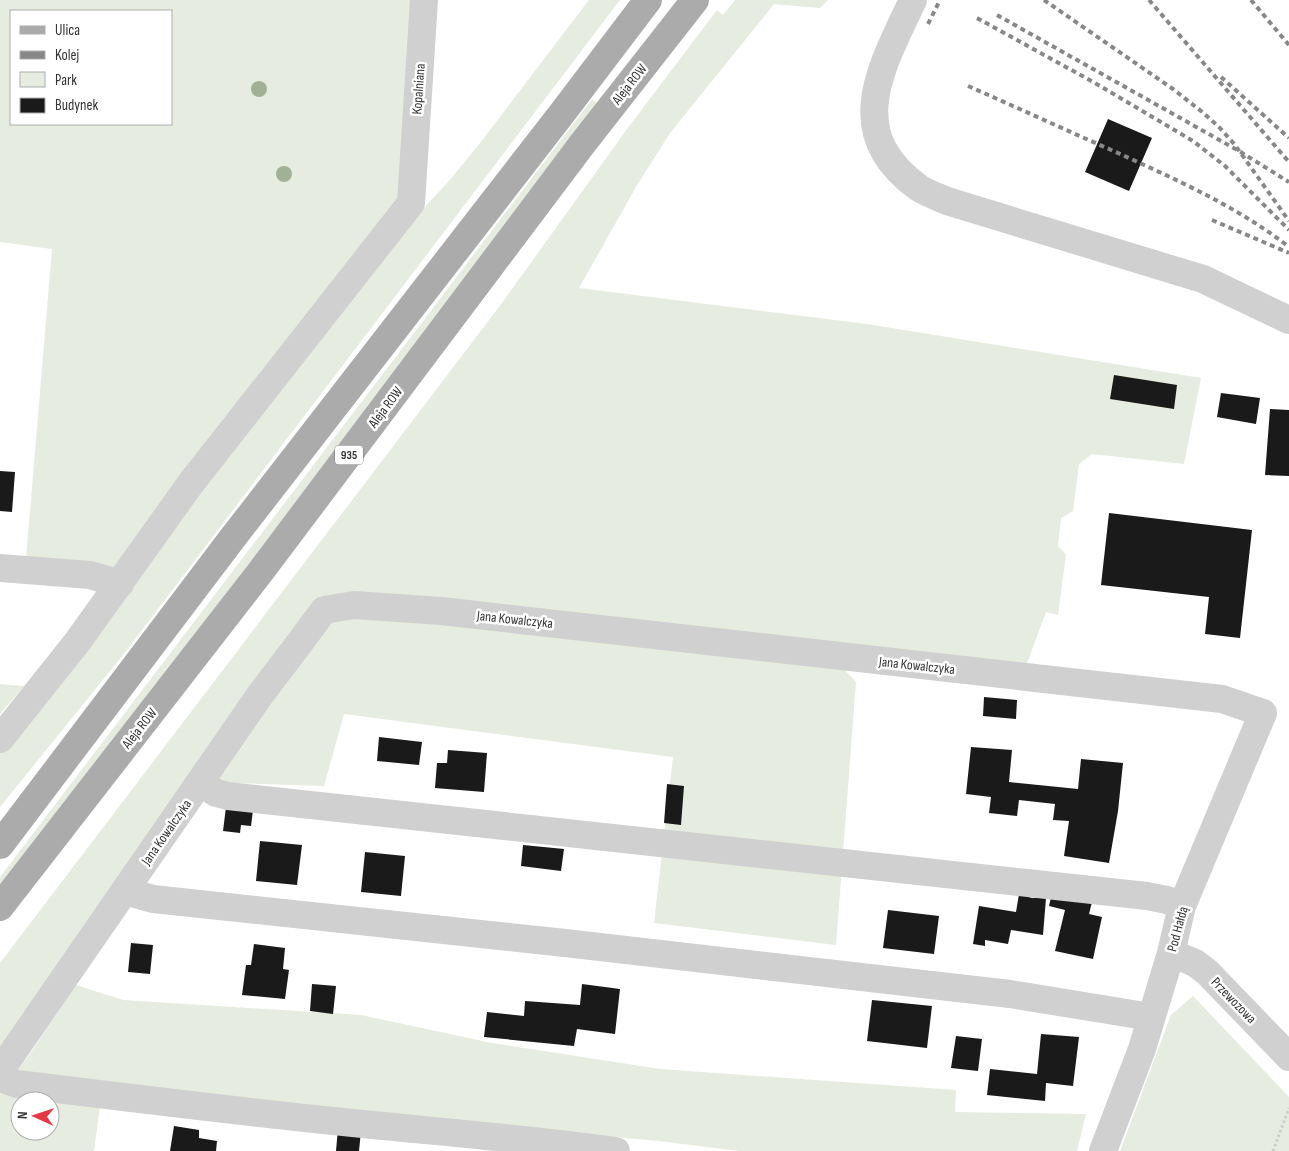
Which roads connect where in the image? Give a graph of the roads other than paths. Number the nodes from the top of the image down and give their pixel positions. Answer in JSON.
{"nodes":[{"id":1,"x":424,"y":0,"type":"edge"},
{"id":2,"x":648,"y":0,"type":"edge"},
{"id":3,"x":694,"y":0,"type":"edge"},
{"id":4,"x":913,"y":0,"type":"edge"},
{"id":5,"x":1289,"y":320,"type":"edge"},
{"id":6,"x":0,"y":568,"type":"edge"},
{"id":7,"x":120,"y":584,"type":"junction"},
{"id":8,"x":1263,"y":712,"type":"joint"},
{"id":9,"x":0,"y":739,"type":"edge"},
{"id":10,"x":200,"y":782,"type":"junction"},
{"id":11,"x":0,"y":845,"type":"edge"},
{"id":12,"x":125,"y":892,"type":"junction"},
{"id":13,"x":1182,"y":906,"type":"junction"},
{"id":14,"x":0,"y":907,"type":"edge"},
{"id":15,"x":1171,"y":953,"type":"junction"},
{"id":16,"x":1151,"y":1017,"type":"junction"},
{"id":17,"x":1289,"y":1057,"type":"edge"},
{"id":18,"x":0,"y":1071,"type":"edge"},
{"id":19,"x":0,"y":1078,"type":"edge"},
{"id":20,"x":616,"y":1151,"type":"edge"},
{"id":21,"x":1103,"y":1151,"type":"edge"}],
"edges":[{"from":1,"to":7,"type":"street","name":"Kopalniana"},
{"from":2,"to":11,"type":"main road"},
{"from":3,"to":14,"type":"main road","name":"Aleja ROW","number":"935"},
{"from":4,"to":5,"type":"street"},
{"from":6,"to":7,"type":"street"},
{"from":7,"to":9,"type":"street","name":"Kopalniana"},
{"from":8,"to":10,"type":"street","name":"Jana Kowalczyka"},
{"from":8,"to":13,"type":"street","name":"Pod Hałdą"},
{"from":10,"to":12,"type":"street","name":"Jana Kowalczyka"},
{"from":10,"to":13,"type":"street"},
{"from":12,"to":16,"type":"street"},
{"from":12,"to":18,"type":"street","name":"Jana Kowalczyka"},
{"from":13,"to":15,"type":"street","name":"Pod Hałdą"},
{"from":15,"to":16,"type":"street","name":"Pod Hałdą"},
{"from":15,"to":17,"type":"street","name":"Przewozowa"},
{"from":16,"to":21,"type":"street","name":"Pod Hałdą"},
{"from":19,"to":20,"type":"street"}]}
